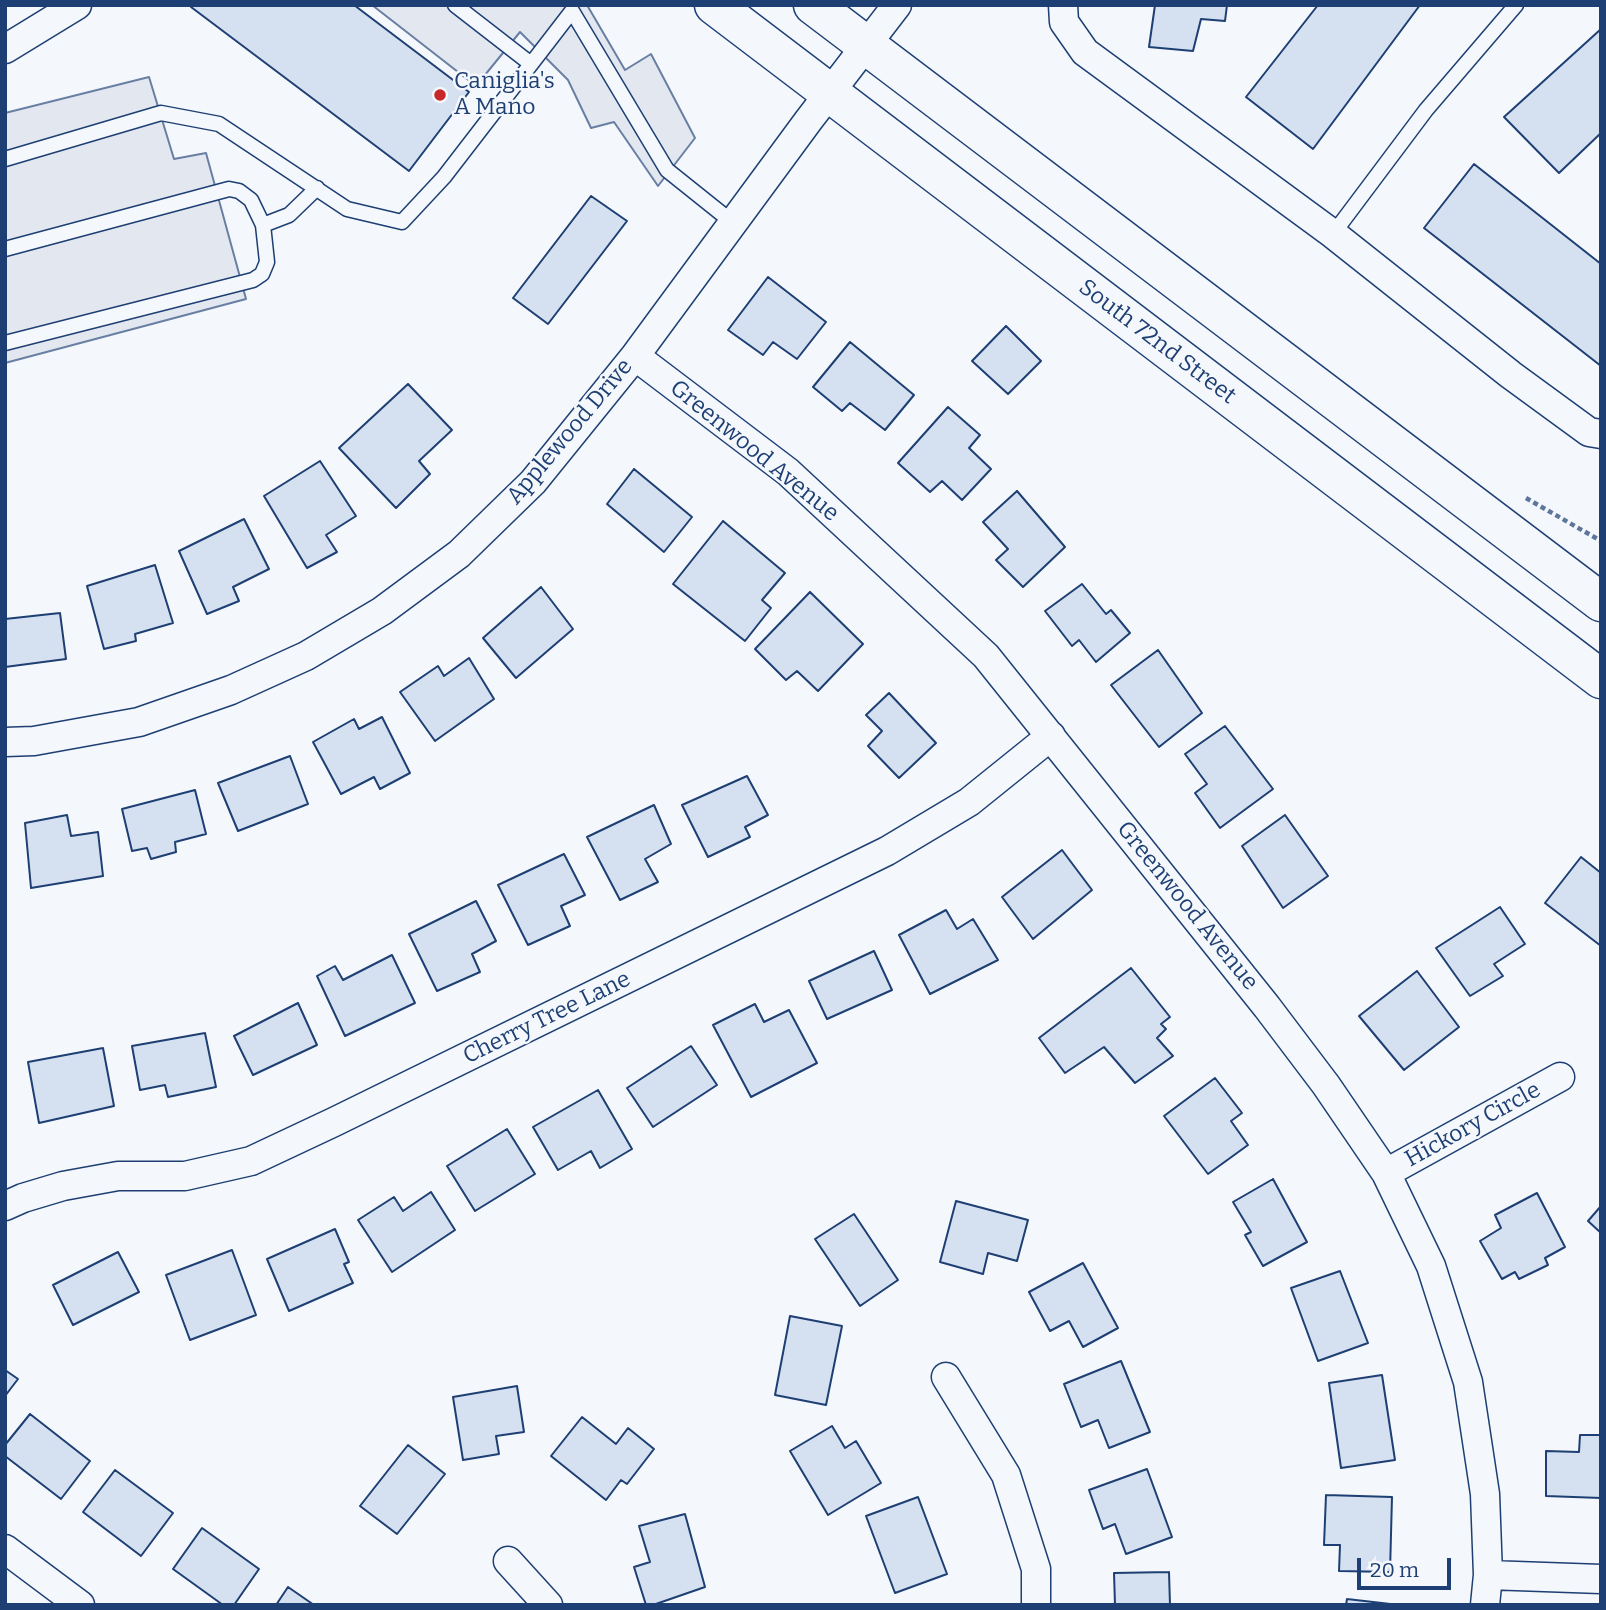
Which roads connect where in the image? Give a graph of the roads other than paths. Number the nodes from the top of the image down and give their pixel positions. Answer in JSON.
{"nodes":[{"id":1,"x":77,"y":5,"type":"edge"},
{"id":2,"x":454,"y":5,"type":"edge"},
{"id":3,"x":714,"y":5,"type":"edge"},
{"id":4,"x":813,"y":5,"type":"edge"},
{"id":5,"x":897,"y":5,"type":"edge"},
{"id":6,"x":1063,"y":5,"type":"edge"},
{"id":7,"x":1516,"y":5,"type":"edge"},
{"id":8,"x":571,"y":8,"type":"edge"},
{"id":9,"x":867,"y":45,"type":"junction"},
{"id":10,"x":6,"y":46,"type":"edge"},
{"id":11,"x":531,"y":64,"type":"junction"},
{"id":12,"x":830,"y":93,"type":"junction"},
{"id":13,"x":5,"y":159,"type":"edge"},
{"id":14,"x":317,"y":188,"type":"junction"},
{"id":15,"x":732,"y":222,"type":"junction"},
{"id":16,"x":262,"y":225,"type":"junction"},
{"id":17,"x":1333,"y":234,"type":"junction"},
{"id":18,"x":5,"y":249,"type":"edge"},
{"id":19,"x":5,"y":343,"type":"edge"},
{"id":20,"x":635,"y":356,"type":"junction"},
{"id":21,"x":1601,"y":435,"type":"edge"},
{"id":22,"x":1601,"y":602,"type":"edge"},
{"id":23,"x":1601,"y":679,"type":"edge"},
{"id":24,"x":1051,"y":736,"type":"junction"},
{"id":25,"x":5,"y":742,"type":"edge"},
{"id":26,"x":1560,"y":1076,"type":"dead end"},
{"id":27,"x":1386,"y":1173,"type":"junction"},
{"id":28,"x":5,"y":1206,"type":"edge"},
{"id":29,"x":946,"y":1377,"type":"dead end"},
{"id":30,"x":5,"y":1549,"type":"edge"},
{"id":31,"x":508,"y":1561,"type":"dead end"},
{"id":32,"x":1488,"y":1575,"type":"junction"},
{"id":33,"x":1601,"y":1579,"type":"edge"},
{"id":34,"x":80,"y":1605,"type":"edge"},
{"id":35,"x":548,"y":1605,"type":"edge"},
{"id":36,"x":1036,"y":1605,"type":"edge"},
{"id":37,"x":1485,"y":1605,"type":"edge"}],
"edges":[{"from":1,"to":10,"type":"street"},
{"from":2,"to":11,"type":"lane"},
{"from":3,"to":12,"type":"main road","name":"South 72nd Street"},
{"from":4,"to":9,"type":"main road"},
{"from":5,"to":9,"type":"street","name":"Applewood Drive"},
{"from":6,"to":17,"type":"street"},
{"from":7,"to":17,"type":"lane"},
{"from":8,"to":11,"type":"lane"},
{"from":8,"to":15,"type":"lane"},
{"from":9,"to":12,"type":"street","name":"Applewood Drive"},
{"from":9,"to":22,"type":"main road"},
{"from":11,"to":14,"type":"lane"},
{"from":12,"to":15,"type":"street","name":"Applewood Drive"},
{"from":12,"to":23,"type":"main road","name":"South 72nd Street"},
{"from":13,"to":14,"type":"lane"},
{"from":14,"to":16,"type":"lane"},
{"from":15,"to":20,"type":"street","name":"Applewood Drive"},
{"from":16,"to":18,"type":"lane"},
{"from":16,"to":19,"type":"lane"},
{"from":17,"to":21,"type":"street"},
{"from":20,"to":24,"type":"street","name":"Greenwood Avenue"},
{"from":20,"to":25,"type":"street","name":"Applewood Drive"},
{"from":24,"to":27,"type":"street","name":"Greenwood Avenue"},
{"from":24,"to":28,"type":"street","name":"Cherry Tree Lane"},
{"from":26,"to":27,"type":"street","name":"Hickory Circle"},
{"from":27,"to":32,"type":"street","name":"Greenwood Avenue"},
{"from":29,"to":36,"type":"street"},
{"from":30,"to":34,"type":"street"},
{"from":31,"to":35,"type":"street"},
{"from":32,"to":33,"type":"street"},
{"from":32,"to":37,"type":"street","name":"Greenwood Avenue"}]}
